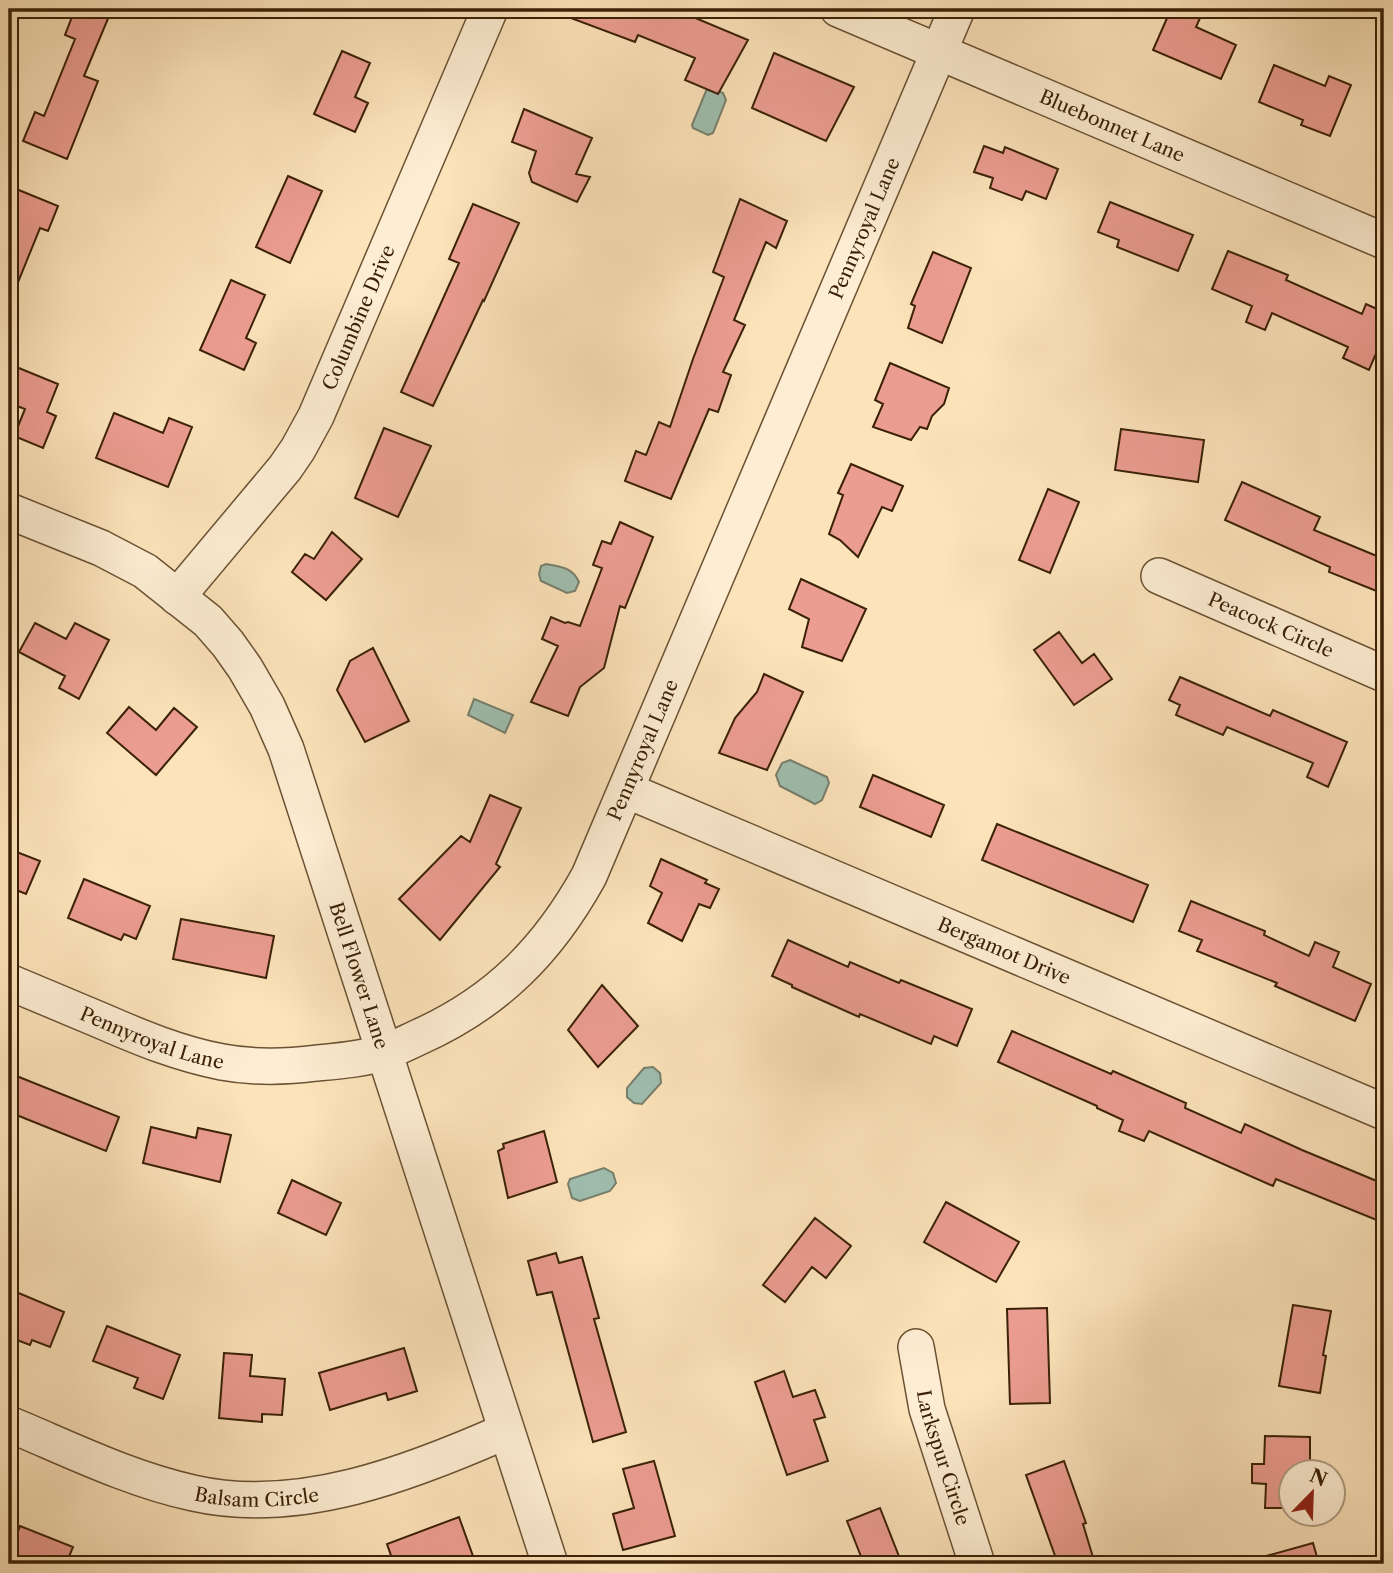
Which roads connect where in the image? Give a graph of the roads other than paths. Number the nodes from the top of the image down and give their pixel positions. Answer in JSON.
{"nodes":[{"id":1,"x":490,"y":9,"type":"edge"},
{"id":2,"x":838,"y":9,"type":"edge"},
{"id":3,"x":957,"y":9,"type":"edge"},
{"id":4,"x":939,"y":52,"type":"junction"},
{"id":5,"x":1384,"y":241,"type":"edge"},
{"id":6,"x":9,"y":510,"type":"edge"},
{"id":7,"x":1159,"y":576,"type":"dead end"},
{"id":8,"x":177,"y":597,"type":"junction"},
{"id":9,"x":1384,"y":674,"type":"edge"},
{"id":10,"x":626,"y":790,"type":"junction"},
{"id":11,"x":9,"y":982,"type":"edge"},
{"id":12,"x":385,"y":1052,"type":"junction"},
{"id":13,"x":1384,"y":1112,"type":"edge"},
{"id":14,"x":916,"y":1348,"type":"dead end"},
{"id":15,"x":9,"y":1424,"type":"edge"},
{"id":16,"x":506,"y":1431,"type":"junction"},
{"id":17,"x":550,"y":1564,"type":"edge"},
{"id":18,"x":978,"y":1564,"type":"edge"}],
"edges":[{"from":1,"to":8,"type":"street","name":"Columbine Drive"},
{"from":2,"to":4,"type":"street","name":"Bluebonnet Lane"},
{"from":3,"to":4,"type":"street","name":"Pennyroyal Lane"},
{"from":4,"to":5,"type":"street","name":"Bluebonnet Lane"},
{"from":4,"to":10,"type":"street","name":"Pennyroyal Lane"},
{"from":6,"to":8,"type":"street","name":"Bell Flower Lane"},
{"from":7,"to":9,"type":"street","name":"Peacock Circle"},
{"from":8,"to":12,"type":"street","name":"Bell Flower Lane"},
{"from":10,"to":12,"type":"street","name":"Pennyroyal Lane"},
{"from":10,"to":13,"type":"street","name":"Bergamot Drive"},
{"from":11,"to":12,"type":"street","name":"Pennyroyal Lane"},
{"from":12,"to":16,"type":"street","name":"Bell Flower Lane"},
{"from":14,"to":18,"type":"street","name":"Larkspur Circle"},
{"from":15,"to":16,"type":"street","name":"Balsam Circle"},
{"from":16,"to":17,"type":"street","name":"Bell Flower Lane"}]}
